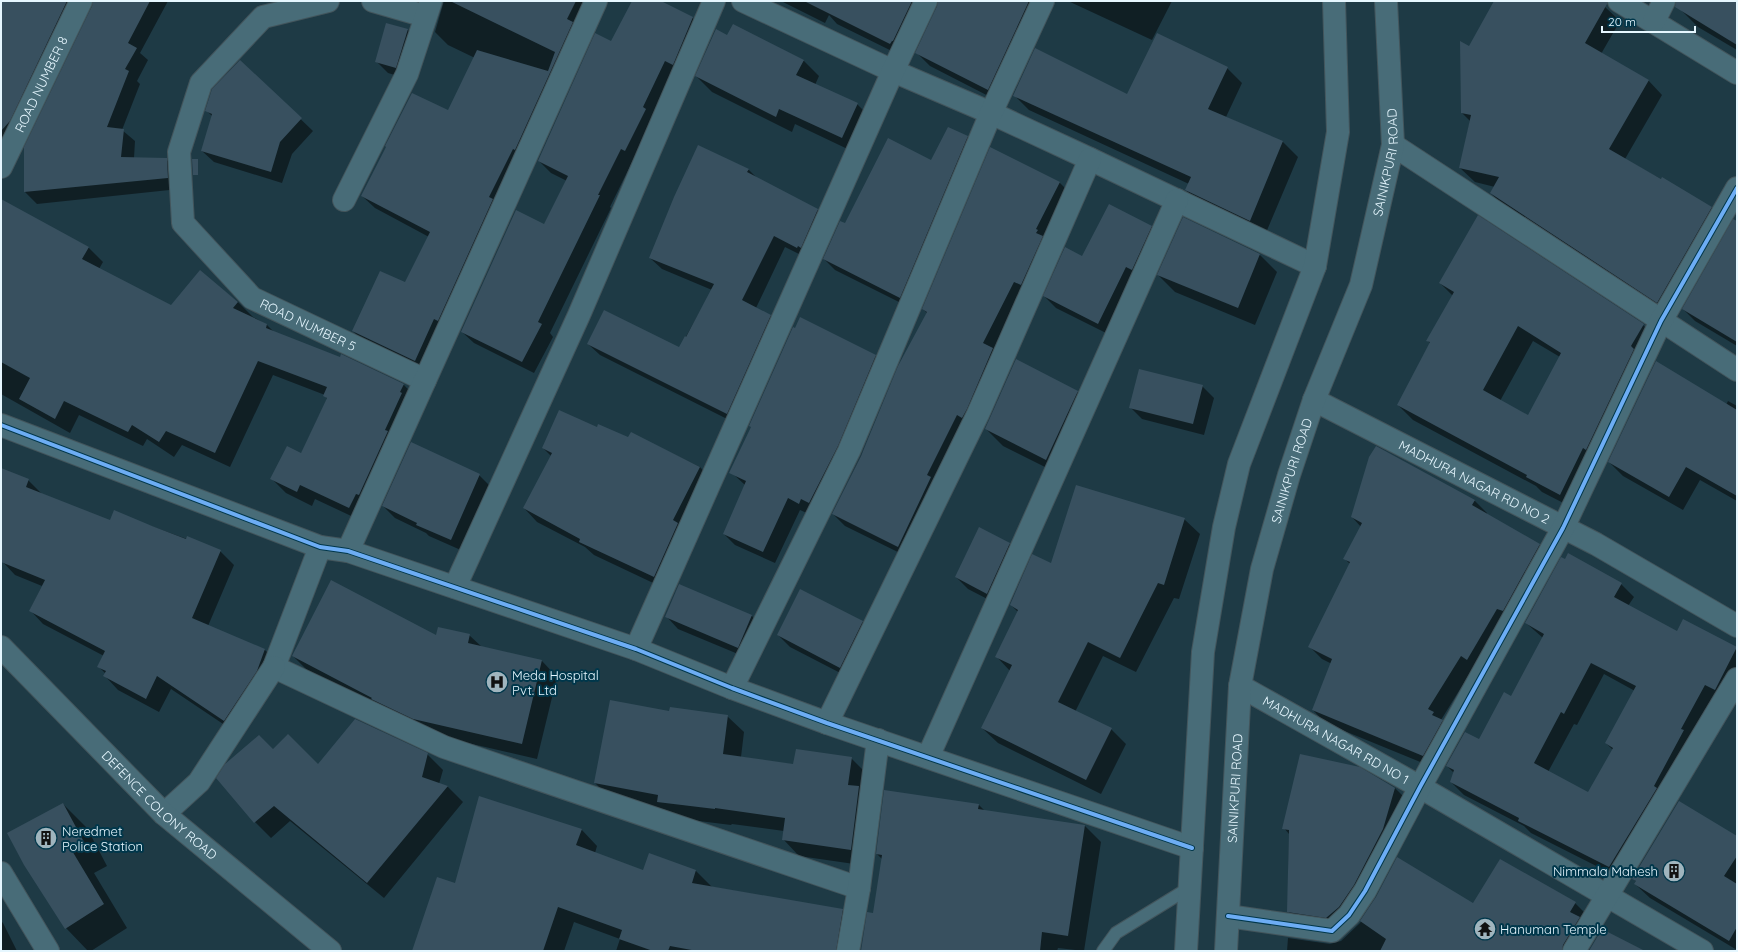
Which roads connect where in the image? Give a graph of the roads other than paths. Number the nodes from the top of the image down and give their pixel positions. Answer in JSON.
{"nodes":[{"id":1,"x":81,"y":1,"type":"edge"},
{"id":2,"x":328,"y":1,"type":"edge"},
{"id":3,"x":373,"y":1,"type":"edge"},
{"id":4,"x":596,"y":1,"type":"edge"},
{"id":5,"x":714,"y":1,"type":"edge"},
{"id":6,"x":743,"y":1,"type":"edge"},
{"id":7,"x":926,"y":1,"type":"edge"},
{"id":8,"x":1043,"y":1,"type":"edge"},
{"id":9,"x":1334,"y":1,"type":"edge"},
{"id":10,"x":1386,"y":1,"type":"edge"},
{"id":11,"x":1619,"y":1,"type":"edge"},
{"id":12,"x":1664,"y":1,"type":"edge"},
{"id":13,"x":428,"y":8,"type":"edge"},
{"id":14,"x":1654,"y":21,"type":"junction"},
{"id":15,"x":893,"y":71,"type":"junction"},
{"id":16,"x":1737,"y":73,"type":"edge"},
{"id":17,"x":991,"y":113,"type":"junction"},
{"id":18,"x":1393,"y":145,"type":"junction"},
{"id":19,"x":1090,"y":159,"type":"junction"},
{"id":20,"x":1,"y":167,"type":"edge"},
{"id":21,"x":1737,"y":188,"type":"edge"},
{"id":22,"x":344,"y":200,"type":"dead end"},
{"id":23,"x":1177,"y":200,"type":"junction"},
{"id":24,"x":1315,"y":266,"type":"junction"},
{"id":25,"x":1662,"y":321,"type":"junction"},
{"id":26,"x":1737,"y":370,"type":"edge"},
{"id":27,"x":425,"y":380,"type":"junction"},
{"id":28,"x":1314,"y":400,"type":"junction"},
{"id":29,"x":1,"y":424,"type":"edge"},
{"id":30,"x":1563,"y":528,"type":"junction"},
{"id":31,"x":320,"y":547,"type":"junction"},
{"id":32,"x":348,"y":551,"type":"junction"},
{"id":33,"x":455,"y":587,"type":"junction"},
{"id":34,"x":1737,"y":626,"type":"edge"},
{"id":35,"x":1,"y":647,"type":"edge"},
{"id":36,"x":636,"y":649,"type":"junction"},
{"id":37,"x":274,"y":668,"type":"junction"},
{"id":38,"x":1737,"y":679,"type":"edge"},
{"id":39,"x":1240,"y":686,"type":"junction"},
{"id":40,"x":732,"y":688,"type":"junction"},
{"id":41,"x":827,"y":723,"type":"junction"},
{"id":42,"x":878,"y":740,"type":"junction"},
{"id":43,"x":928,"y":757,"type":"junction"},
{"id":44,"x":1420,"y":787,"type":"junction"},
{"id":45,"x":164,"y":814,"type":"junction"},
{"id":46,"x":1192,"y":848,"type":"junction"},
{"id":47,"x":1,"y":873,"type":"edge"},
{"id":48,"x":859,"y":888,"type":"junction"},
{"id":49,"x":1189,"y":888,"type":"junction"},
{"id":50,"x":1606,"y":896,"type":"junction"},
{"id":51,"x":1228,"y":916,"type":"junction"},
{"id":52,"x":48,"y":951,"type":"edge"},
{"id":53,"x":330,"y":951,"type":"edge"},
{"id":54,"x":848,"y":951,"type":"edge"},
{"id":55,"x":1103,"y":951,"type":"edge"},
{"id":56,"x":1186,"y":951,"type":"edge"},
{"id":57,"x":1226,"y":951,"type":"edge"},
{"id":58,"x":1574,"y":951,"type":"edge"},
{"id":59,"x":1702,"y":951,"type":"edge"}],
"edges":[{"from":1,"to":20,"type":"street","name":"ROAD NUMBER 8"},
{"from":2,"to":27,"type":"street","name":"ROAD NUMBER 5"},
{"from":3,"to":13,"type":"street"},
{"from":4,"to":27,"type":"street"},
{"from":5,"to":33,"type":"street"},
{"from":6,"to":15,"type":"street"},
{"from":7,"to":15,"type":"street"},
{"from":8,"to":17,"type":"street"},
{"from":9,"to":24,"type":"street"},
{"from":10,"to":18,"type":"street","name":"SAINIKPURI ROAD"},
{"from":11,"to":14,"type":"street"},
{"from":12,"to":14,"type":"street"},
{"from":13,"to":22,"type":"street"},
{"from":14,"to":16,"type":"street"},
{"from":15,"to":17,"type":"street"},
{"from":15,"to":36,"type":"street"},
{"from":17,"to":19,"type":"street"},
{"from":17,"to":40,"type":"street"},
{"from":18,"to":25,"type":"street"},
{"from":18,"to":28,"type":"street","name":"SAINIKPURI ROAD"},
{"from":19,"to":23,"type":"street"},
{"from":19,"to":41,"type":"street"},
{"from":21,"to":25,"type":"street"},
{"from":23,"to":24,"type":"street"},
{"from":23,"to":43,"type":"street"},
{"from":24,"to":46,"type":"street"},
{"from":25,"to":26,"type":"street"},
{"from":25,"to":30,"type":"street"},
{"from":27,"to":32,"type":"street"},
{"from":28,"to":30,"type":"street","name":"MADHURA NAGAR RD NO 2"},
{"from":28,"to":39,"type":"street","name":"SAINIKPURI ROAD"},
{"from":29,"to":31,"type":"street"},
{"from":30,"to":34,"type":"street","name":"MADHURA NAGAR RD NO 2"},
{"from":30,"to":44,"type":"street"},
{"from":31,"to":32,"type":"street"},
{"from":31,"to":37,"type":"street"},
{"from":32,"to":33,"type":"street"},
{"from":33,"to":36,"type":"street"},
{"from":35,"to":45,"type":"street","name":"DEFENCE COLONY ROAD"},
{"from":36,"to":40,"type":"street"},
{"from":37,"to":45,"type":"street"},
{"from":37,"to":48,"type":"street"},
{"from":38,"to":50,"type":"street"},
{"from":39,"to":44,"type":"street","name":"MADHURA NAGAR RD NO 1"},
{"from":39,"to":51,"type":"street","name":"SAINIKPURI ROAD"},
{"from":40,"to":41,"type":"street"},
{"from":41,"to":42,"type":"street"},
{"from":42,"to":43,"type":"street"},
{"from":42,"to":48,"type":"street"},
{"from":43,"to":46,"type":"street"},
{"from":44,"to":50,"type":"street","name":"MADHURA NAGAR RD NO 1"},
{"from":44,"to":51,"type":"street"},
{"from":45,"to":53,"type":"street","name":"DEFENCE COLONY ROAD"},
{"from":46,"to":49,"type":"street"},
{"from":47,"to":52,"type":"street"},
{"from":48,"to":54,"type":"street"},
{"from":49,"to":55,"type":"lane"},
{"from":49,"to":56,"type":"street"},
{"from":50,"to":58,"type":"street"},
{"from":50,"to":59,"type":"street","name":"MADHURA NAGAR RD NO 1"},
{"from":51,"to":57,"type":"street","name":"SAINIKPURI ROAD"}]}
